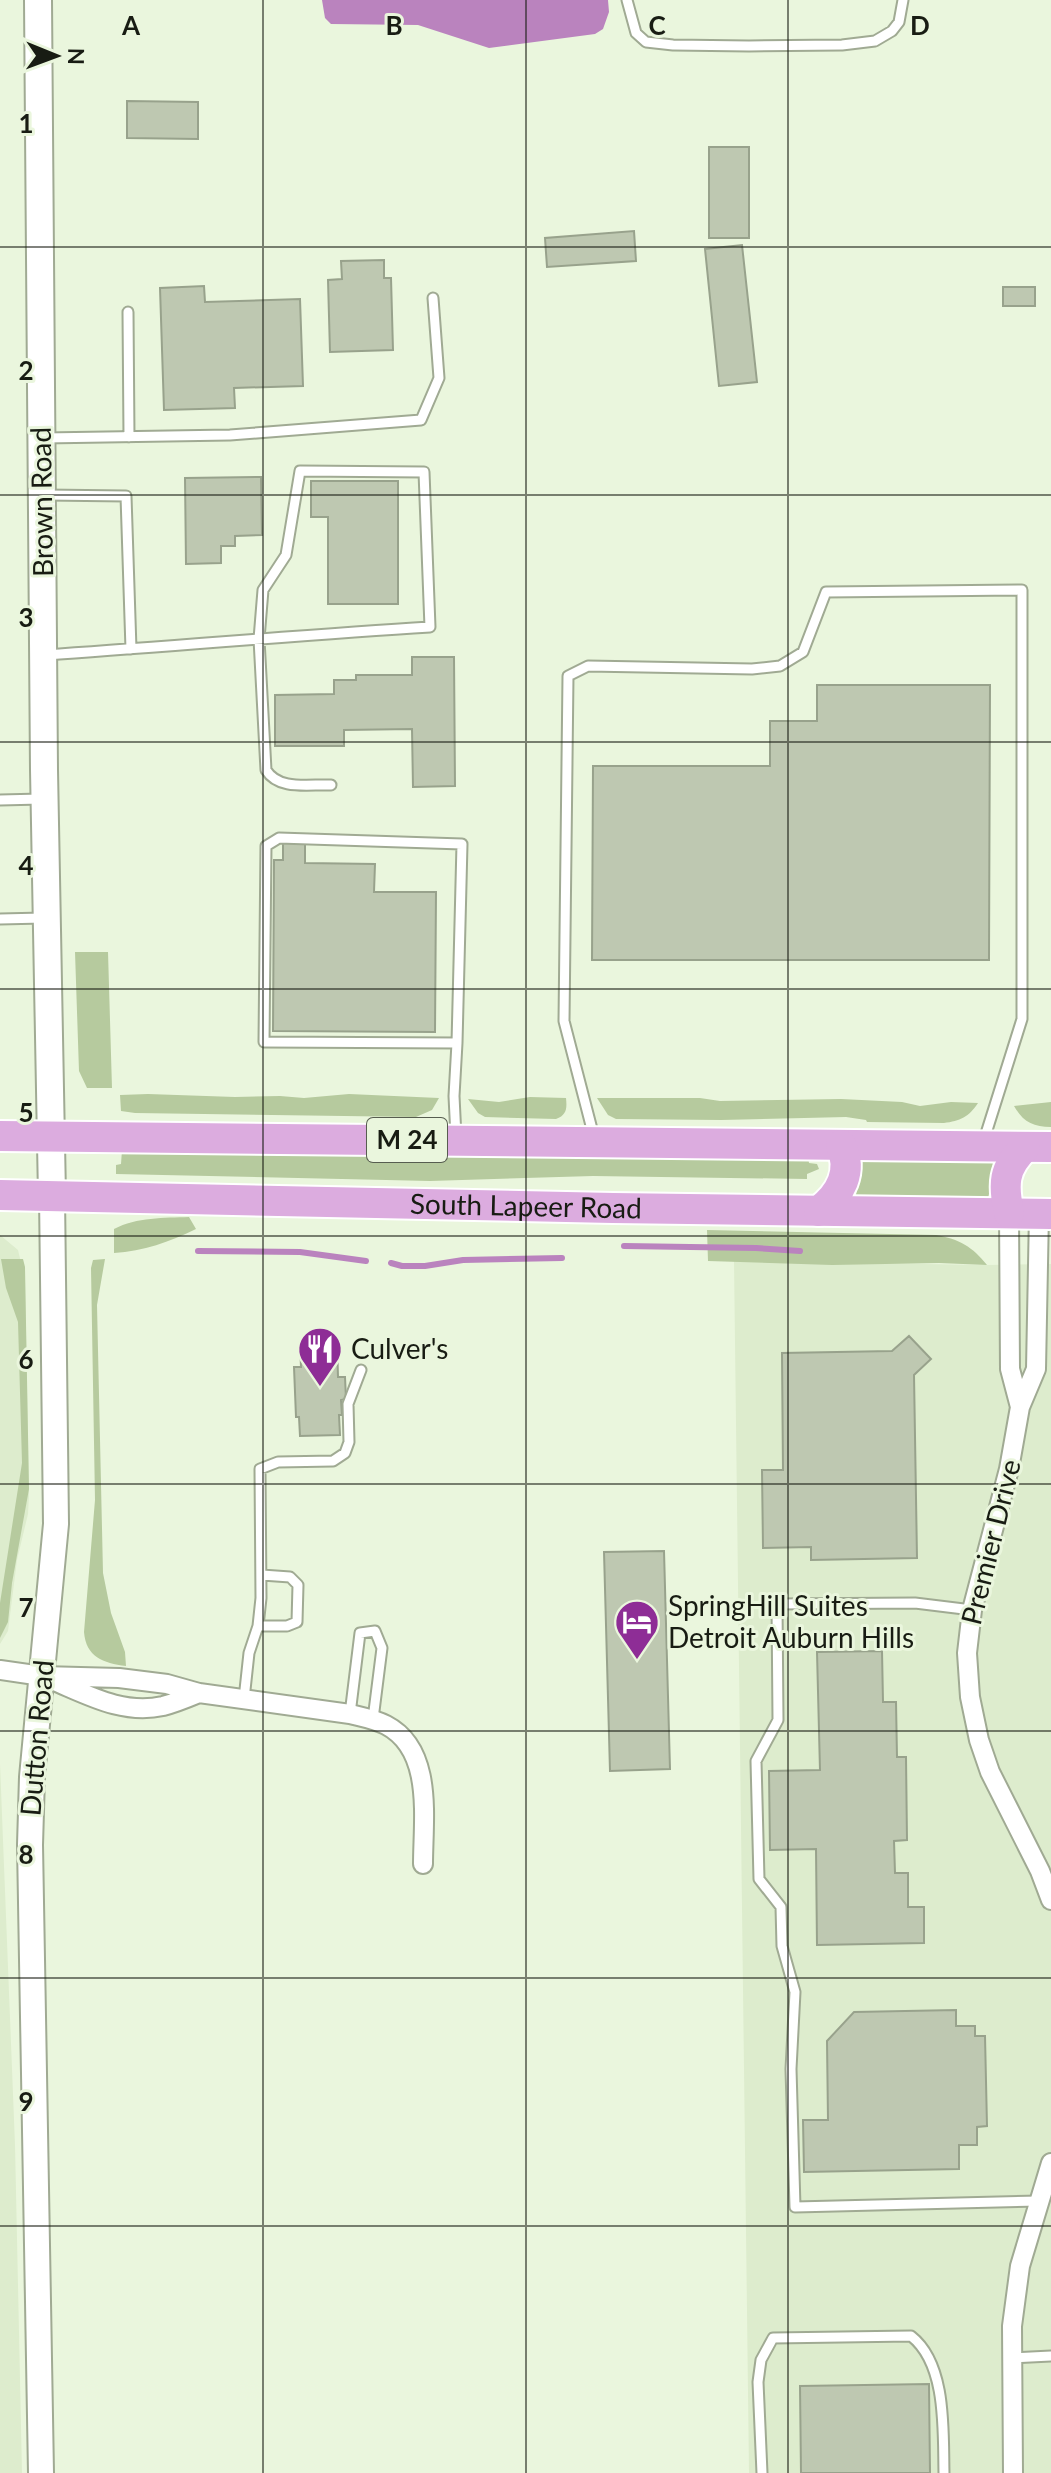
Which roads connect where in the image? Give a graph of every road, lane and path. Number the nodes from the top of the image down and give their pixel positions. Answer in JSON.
{"nodes":[{"id":1,"x":38,"y":0,"type":"edge"},
{"id":2,"x":627,"y":0,"type":"edge"},
{"id":3,"x":903,"y":0,"type":"edge"},
{"id":4,"x":433,"y":298,"type":"dead end"},
{"id":5,"x":128,"y":312,"type":"dead end"},
{"id":6,"x":129,"y":437,"type":"junction"},
{"id":7,"x":41,"y":438,"type":"junction"},
{"id":8,"x":42,"y":495,"type":"junction"},
{"id":9,"x":259,"y":639,"type":"junction"},
{"id":10,"x":131,"y":649,"type":"junction"},
{"id":11,"x":43,"y":655,"type":"junction"},
{"id":12,"x":331,"y":785,"type":"dead end"},
{"id":13,"x":44,"y":799,"type":"junction"},
{"id":14,"x":0,"y":800,"type":"edge"},
{"id":15,"x":46,"y":918,"type":"junction"},
{"id":16,"x":0,"y":919,"type":"edge"},
{"id":17,"x":457,"y":1043,"type":"junction"},
{"id":18,"x":0,"y":1136,"type":"edge"},
{"id":19,"x":51,"y":1136,"type":"junction"},
{"id":20,"x":456,"y":1140,"type":"junction"},
{"id":21,"x":595,"y":1142,"type":"junction"},
{"id":22,"x":841,"y":1145,"type":"junction"},
{"id":23,"x":982,"y":1146,"type":"junction"},
{"id":24,"x":1038,"y":1147,"type":"edge"},
{"id":25,"x":0,"y":1195,"type":"edge"},
{"id":26,"x":52,"y":1196,"type":"junction"},
{"id":27,"x":819,"y":1211,"type":"junction"},
{"id":28,"x":1033,"y":1213,"type":"edge"},
{"id":29,"x":361,"y":1370,"type":"dead end"},
{"id":30,"x":1020,"y":1407,"type":"junction"},
{"id":31,"x":262,"y":1575,"type":"junction"},
{"id":32,"x":972,"y":1610,"type":"junction"},
{"id":33,"x":258,"y":1626,"type":"junction"},
{"id":34,"x":0,"y":1670,"type":"edge"},
{"id":35,"x":42,"y":1676,"type":"junction"},
{"id":36,"x":199,"y":1693,"type":"junction"},
{"id":37,"x":244,"y":1699,"type":"junction"},
{"id":38,"x":350,"y":1714,"type":"junction"},
{"id":39,"x":373,"y":1719,"type":"junction"},
{"id":40,"x":423,"y":1864,"type":"dead end"},
{"id":41,"x":1051,"y":1900,"type":"edge"},
{"id":42,"x":1051,"y":2163,"type":"edge"},
{"id":43,"x":1045,"y":2191,"type":"edge"},
{"id":44,"x":1051,"y":2356,"type":"edge"},
{"id":45,"x":1010,"y":2358,"type":"junction"},
{"id":46,"x":41,"y":2473,"type":"edge"},
{"id":47,"x":762,"y":2473,"type":"edge"},
{"id":48,"x":944,"y":2473,"type":"edge"},
{"id":49,"x":1013,"y":2473,"type":"edge"}],
"edges":[{"from":1,"to":7,"type":"main road","name":"Brown Road"},
{"from":2,"to":3,"type":"lane"},
{"from":4,"to":6,"type":"lane"},
{"from":5,"to":6,"type":"lane"},
{"from":6,"to":7,"type":"lane"},
{"from":7,"to":8,"type":"main road","name":"Brown Road"},
{"from":8,"to":10,"type":"lane"},
{"from":8,"to":11,"type":"main road","name":"Brown Road"},
{"from":9,"to":9,"type":"lane"},
{"from":9,"to":10,"type":"lane"},
{"from":9,"to":12,"type":"lane"},
{"from":10,"to":11,"type":"lane"},
{"from":11,"to":13,"type":"main road","name":"Brown Road"},
{"from":13,"to":14,"type":"lane"},
{"from":13,"to":15,"type":"main road","name":"Brown Road"},
{"from":15,"to":16,"type":"lane"},
{"from":15,"to":19,"type":"main road","name":"Brown Road"},
{"from":17,"to":17,"type":"lane"},
{"from":17,"to":20,"type":"lane"},
{"from":18,"to":19,"type":"main road","number":"M 24"},
{"from":19,"to":20,"type":"main road","number":"M 24"},
{"from":19,"to":26,"type":"main road","name":"Brown Road"},
{"from":20,"to":21,"type":"main road","number":"M 24"},
{"from":21,"to":22,"type":"main road","number":"M 24"},
{"from":21,"to":23,"type":"lane"},
{"from":22,"to":23,"type":"main road","number":"M 24"},
{"from":22,"to":27,"type":"main road"},
{"from":23,"to":24,"type":"main road","number":"M 24"},
{"from":24,"to":28,"type":"main road"},
{"from":25,"to":26,"type":"main road","name":"South Lapeer Road","number":"M 24"},
{"from":26,"to":27,"type":"main road","name":"South Lapeer Road","number":"M 24"},
{"from":26,"to":35,"type":"street","name":"Dutton Road"},
{"from":27,"to":28,"type":"main road","name":"South Lapeer Road","number":"M 24"},
{"from":28,"to":30,"type":"street","name":"Premier Drive"},
{"from":28,"to":30,"type":"street","name":"Premier Drive"},
{"from":29,"to":31,"type":"lane"},
{"from":30,"to":32,"type":"street","name":"Premier Drive"},
{"from":31,"to":33,"type":"lane"},
{"from":31,"to":33,"type":"lane"},
{"from":32,"to":41,"type":"street","name":"Premier Drive"},
{"from":32,"to":43,"type":"lane"},
{"from":33,"to":37,"type":"lane"},
{"from":34,"to":35,"type":"street"},
{"from":35,"to":36,"type":"street"},
{"from":35,"to":36,"type":"street"},
{"from":35,"to":46,"type":"street","name":"Dutton Road"},
{"from":36,"to":37,"type":"street"},
{"from":37,"to":38,"type":"street"},
{"from":38,"to":39,"type":"street"},
{"from":38,"to":39,"type":"lane"},
{"from":39,"to":40,"type":"street"},
{"from":42,"to":43,"type":"street"},
{"from":43,"to":45,"type":"street"},
{"from":44,"to":45,"type":"lane"},
{"from":45,"to":49,"type":"street"},
{"from":47,"to":48,"type":"lane"}]}
